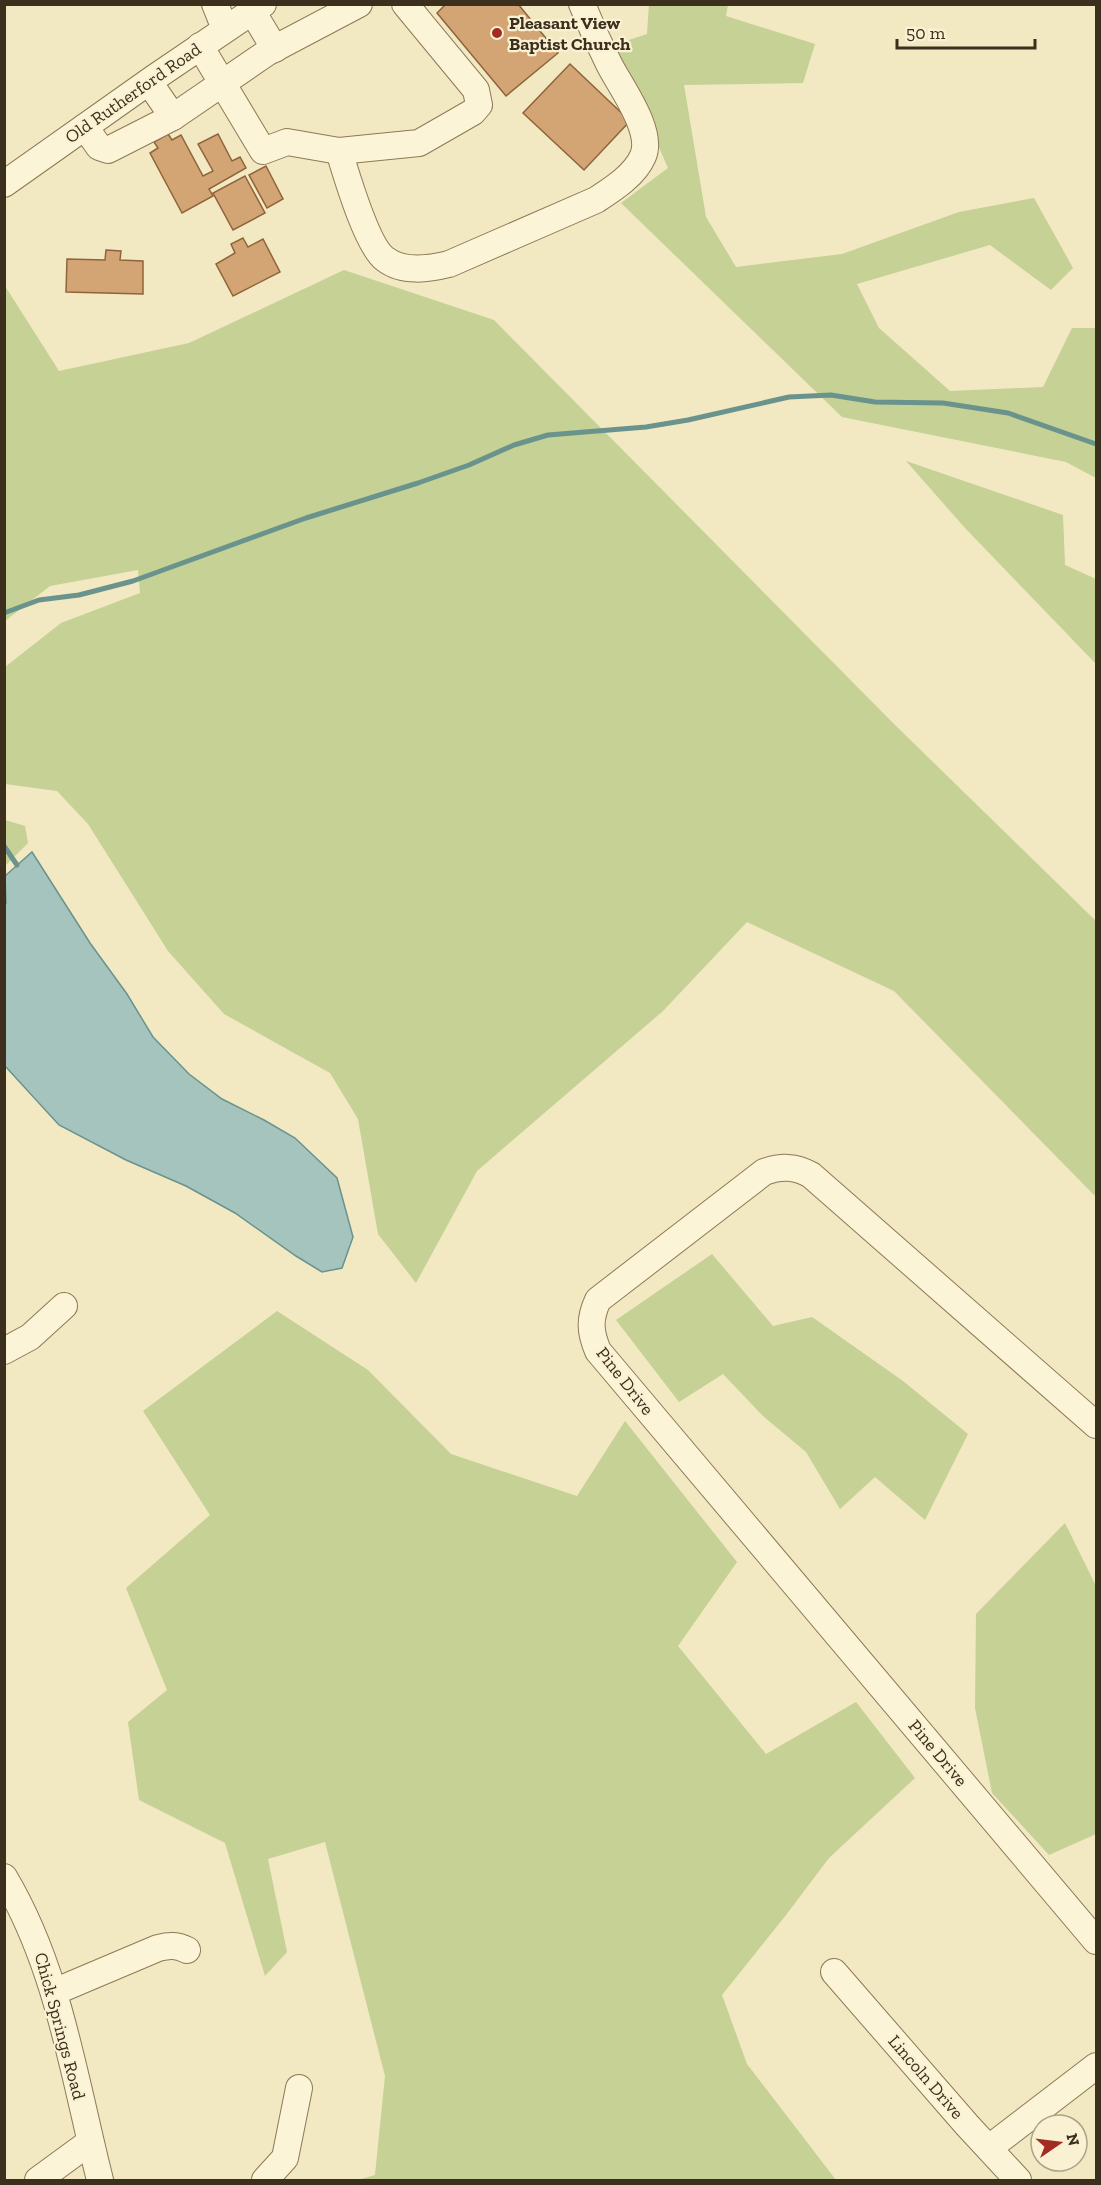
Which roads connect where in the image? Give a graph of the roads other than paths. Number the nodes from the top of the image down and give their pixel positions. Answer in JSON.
{"nodes":[{"id":1,"x":215,"y":4,"type":"edge"},
{"id":2,"x":359,"y":4,"type":"edge"},
{"id":3,"x":405,"y":4,"type":"edge"},
{"id":4,"x":582,"y":4,"type":"edge"},
{"id":5,"x":257,"y":8,"type":"edge"},
{"id":6,"x":225,"y":29,"type":"junction"},
{"id":7,"x":200,"y":46,"type":"junction"},
{"id":8,"x":276,"y":49,"type":"junction"},
{"id":9,"x":149,"y":81,"type":"junction"},
{"id":10,"x":222,"y":84,"type":"junction"},
{"id":11,"x":173,"y":117,"type":"junction"},
{"id":12,"x":85,"y":127,"type":"junction"},
{"id":13,"x":339,"y":151,"type":"junction"},
{"id":14,"x":4,"y":184,"type":"edge"},
{"id":15,"x":64,"y":1306,"type":"dead end"},
{"id":16,"x":4,"y":1351,"type":"edge"},
{"id":17,"x":1096,"y":1425,"type":"edge"},
{"id":18,"x":4,"y":1877,"type":"edge"},
{"id":19,"x":1096,"y":1941,"type":"edge"},
{"id":20,"x":187,"y":1950,"type":"dead end"},
{"id":21,"x":834,"y":1972,"type":"dead end"},
{"id":22,"x":54,"y":1992,"type":"junction"},
{"id":23,"x":1096,"y":2066,"type":"edge"},
{"id":24,"x":299,"y":2088,"type":"dead end"},
{"id":25,"x":90,"y":2142,"type":"junction"},
{"id":26,"x":989,"y":2148,"type":"junction"},
{"id":27,"x":38,"y":2181,"type":"edge"},
{"id":28,"x":100,"y":2181,"type":"edge"},
{"id":29,"x":265,"y":2181,"type":"edge"},
{"id":30,"x":1018,"y":2181,"type":"edge"}],
"edges":[{"from":1,"to":6,"type":"street"},
{"from":2,"to":8,"type":"street"},
{"from":3,"to":13,"type":"street"},
{"from":4,"to":13,"type":"street"},
{"from":5,"to":6,"type":"street","name":"Old Rutherford Road"},
{"from":5,"to":8,"type":"street"},
{"from":6,"to":7,"type":"street","name":"Old Rutherford Road"},
{"from":7,"to":9,"type":"street","name":"Old Rutherford Road"},
{"from":7,"to":10,"type":"street"},
{"from":8,"to":10,"type":"street"},
{"from":9,"to":11,"type":"street"},
{"from":9,"to":12,"type":"street","name":"Old Rutherford Road"},
{"from":10,"to":11,"type":"street"},
{"from":10,"to":13,"type":"street"},
{"from":11,"to":12,"type":"street"},
{"from":12,"to":14,"type":"street","name":"Old Rutherford Road"},
{"from":15,"to":16,"type":"street"},
{"from":17,"to":19,"type":"street","name":"Pine Drive"},
{"from":18,"to":22,"type":"street","name":"Chick Springs Road"},
{"from":20,"to":22,"type":"street"},
{"from":21,"to":26,"type":"street","name":"Lincoln Drive"},
{"from":22,"to":25,"type":"street","name":"Chick Springs Road"},
{"from":23,"to":26,"type":"street"},
{"from":24,"to":29,"type":"street"},
{"from":25,"to":27,"type":"street"},
{"from":25,"to":28,"type":"street","name":"Chick Springs Road"},
{"from":26,"to":30,"type":"street","name":"Lincoln Drive"}]}
